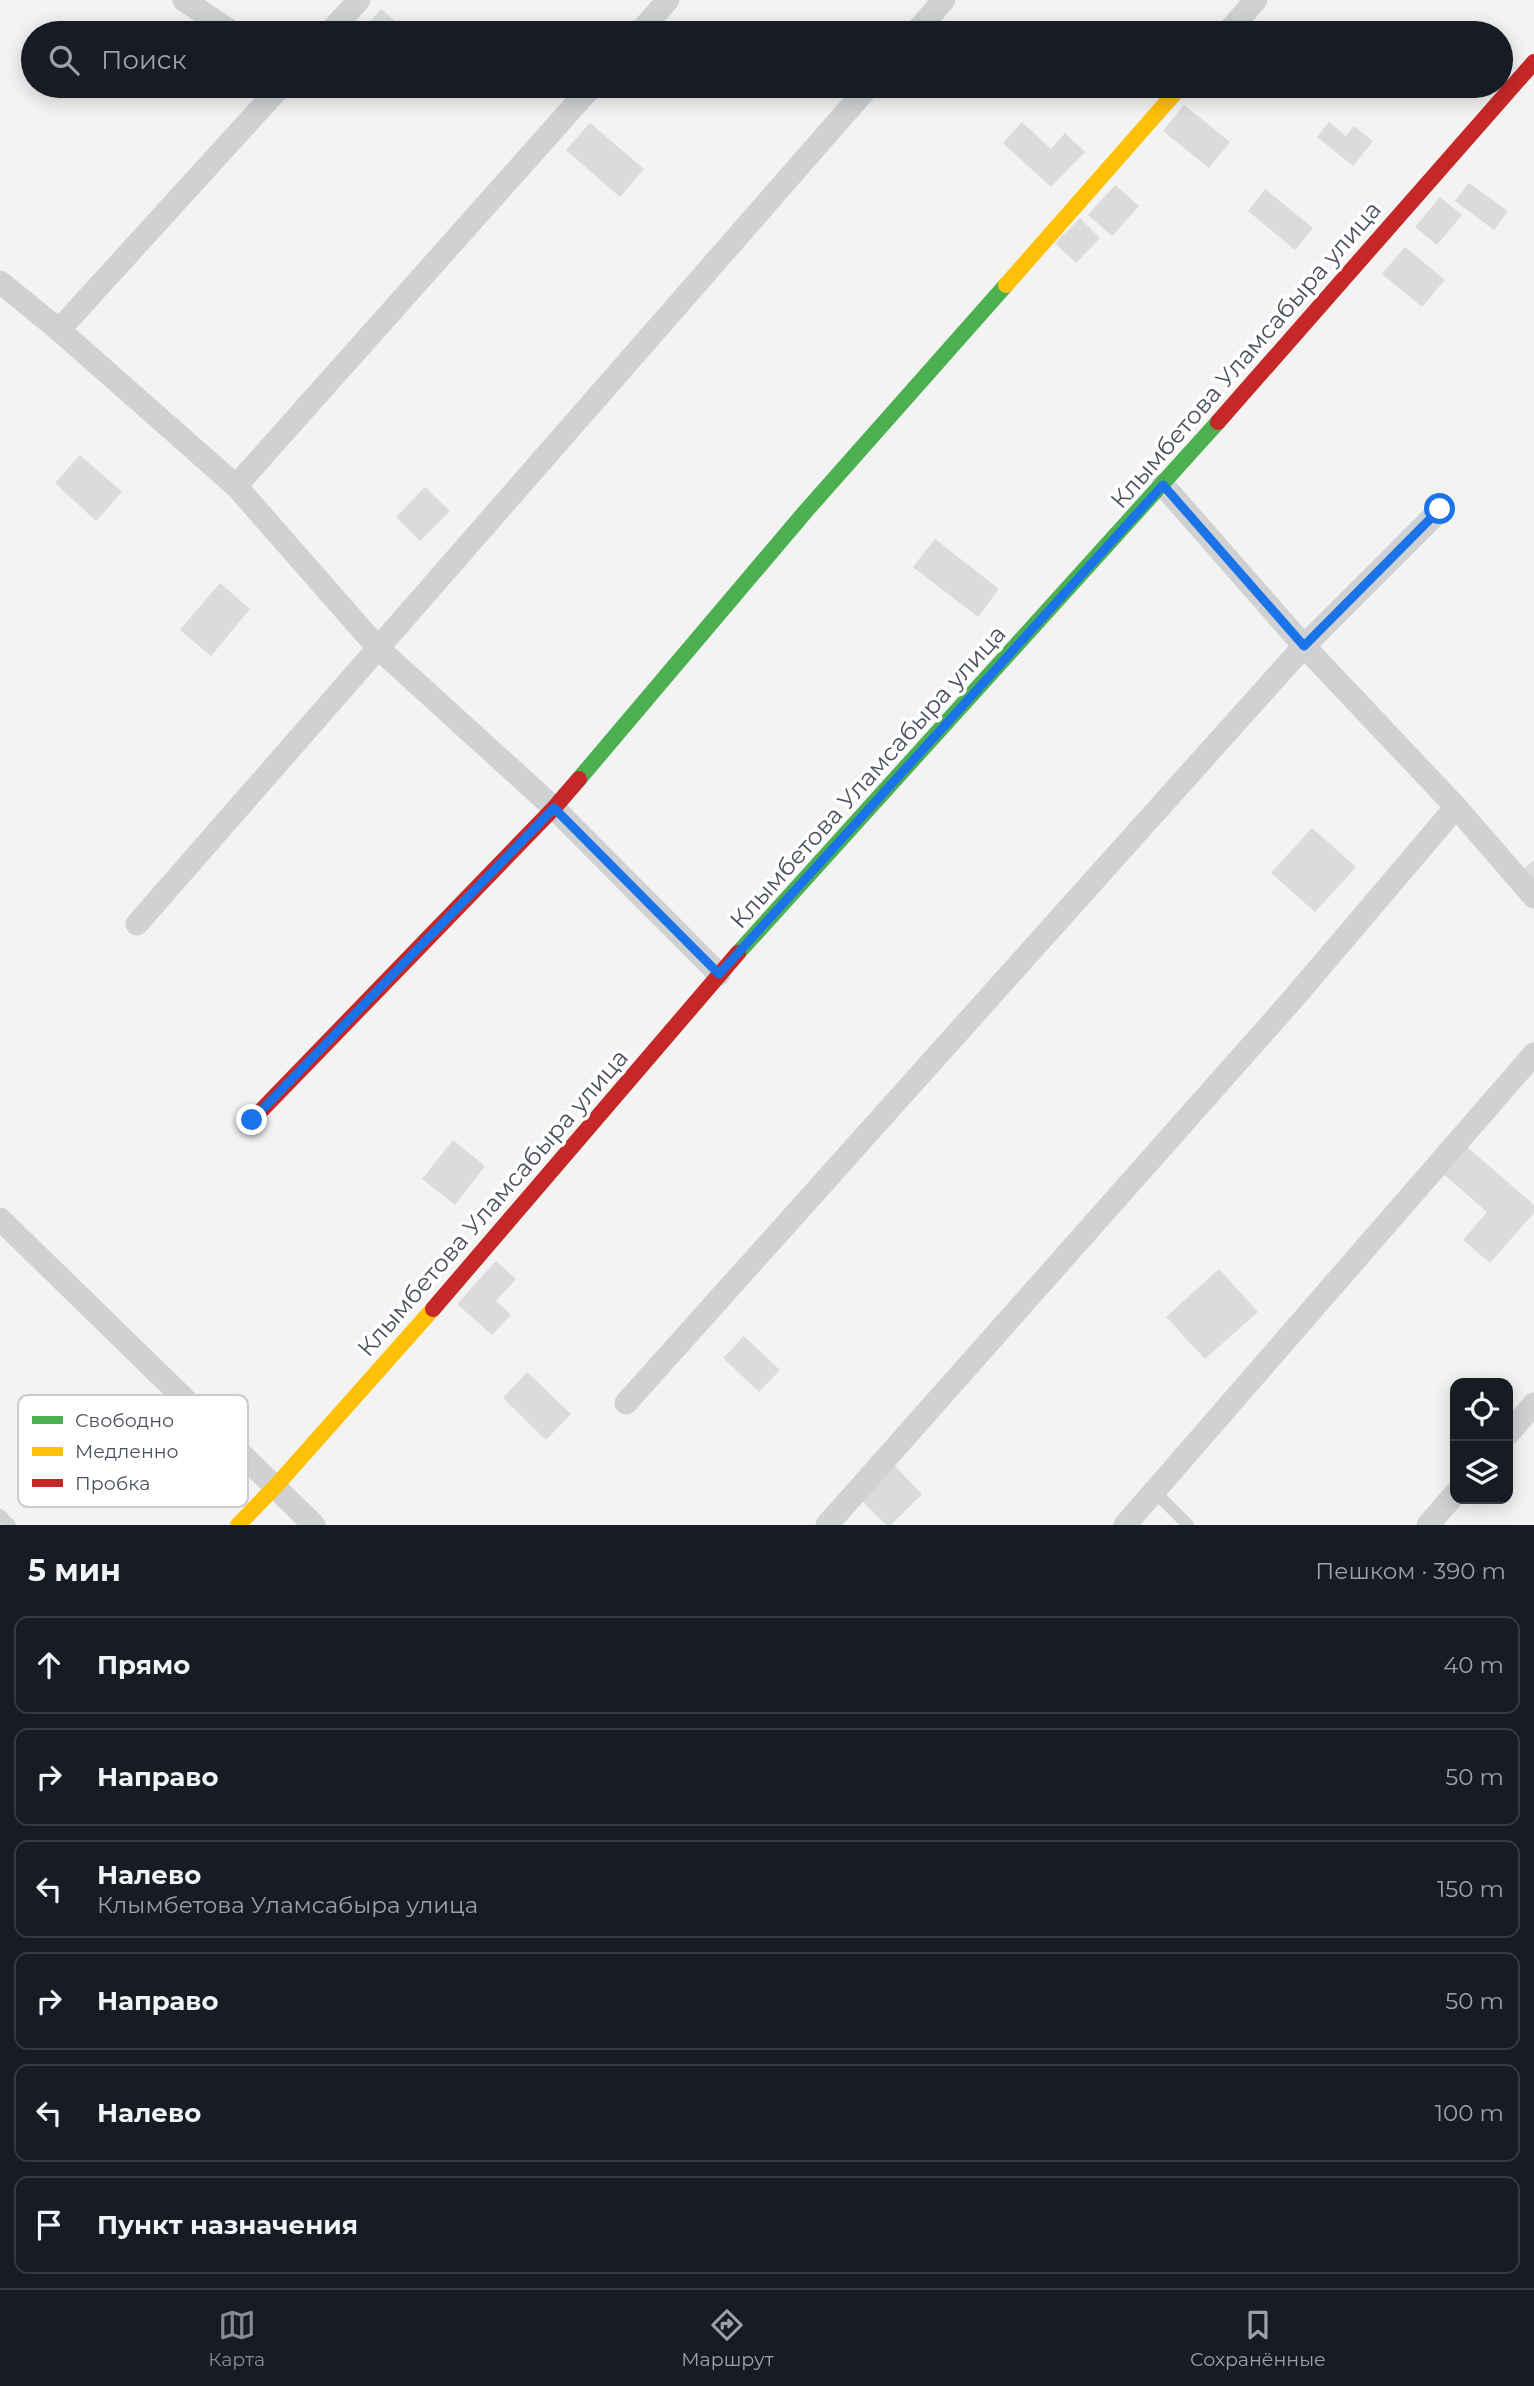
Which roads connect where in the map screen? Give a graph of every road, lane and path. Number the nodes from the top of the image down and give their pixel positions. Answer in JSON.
{"nodes":[{"id":1,"x":184,"y":0,"type":"edge"},
{"id":2,"x":359,"y":0,"type":"edge"},
{"id":3,"x":668,"y":0,"type":"edge"},
{"id":4,"x":944,"y":0,"type":"edge"},
{"id":5,"x":1256,"y":0,"type":"edge"},
{"id":6,"x":215,"y":21,"type":"edge"},
{"id":7,"x":340,"y":21,"type":"edge"},
{"id":8,"x":650,"y":21,"type":"edge"},
{"id":9,"x":926,"y":21,"type":"edge"},
{"id":10,"x":1238,"y":21,"type":"edge"},
{"id":11,"x":1534,"y":62,"type":"edge"},
{"id":12,"x":1513,"y":86,"type":"edge"},
{"id":13,"x":270,"y":98,"type":"edge"},
{"id":14,"x":581,"y":98,"type":"edge"},
{"id":15,"x":859,"y":98,"type":"edge"},
{"id":16,"x":1170,"y":98,"type":"edge"},
{"id":17,"x":1502,"y":98,"type":"edge"},
{"id":18,"x":0,"y":282,"type":"edge"},
{"id":19,"x":59,"y":330,"type":"junction"},
{"id":20,"x":1163,"y":485,"type":"junction"},
{"id":21,"x":236,"y":486,"type":"junction"},
{"id":22,"x":1440,"y":509,"type":"dead end"},
{"id":23,"x":1304,"y":646,"type":"junction"},
{"id":24,"x":378,"y":649,"type":"junction"},
{"id":25,"x":1456,"y":807,"type":"junction"},
{"id":26,"x":554,"y":808,"type":"junction"},
{"id":27,"x":1534,"y":897,"type":"edge"},
{"id":28,"x":137,"y":924,"type":"dead end"},
{"id":29,"x":719,"y":974,"type":"junction"},
{"id":30,"x":1534,"y":1054,"type":"edge"},
{"id":31,"x":252,"y":1120,"type":"dead end"},
{"id":32,"x":0,"y":1219,"type":"edge"},
{"id":33,"x":179,"y":1395,"type":"edge"},
{"id":34,"x":626,"y":1403,"type":"dead end"},
{"id":35,"x":1534,"y":1404,"type":"edge"},
{"id":36,"x":1513,"y":1428,"type":"edge"},
{"id":37,"x":248,"y":1462,"type":"edge"},
{"id":38,"x":274,"y":1488,"type":"junction"},
{"id":39,"x":1154,"y":1491,"type":"junction"},
{"id":40,"x":1450,"y":1500,"type":"edge"},
{"id":41,"x":0,"y":1515,"type":"edge"},
{"id":42,"x":10,"y":1525,"type":"edge"},
{"id":43,"x":238,"y":1525,"type":"edge"},
{"id":44,"x":314,"y":1525,"type":"edge"},
{"id":45,"x":827,"y":1525,"type":"edge"},
{"id":46,"x":1125,"y":1525,"type":"edge"},
{"id":47,"x":1188,"y":1525,"type":"edge"},
{"id":48,"x":1428,"y":1525,"type":"edge"}],
"edges":[{"from":1,"to":6,"type":"street"},
{"from":2,"to":7,"type":"street"},
{"from":3,"to":8,"type":"street"},
{"from":4,"to":9,"type":"street"},
{"from":5,"to":10,"type":"street"},
{"from":11,"to":12,"type":"street","name":"Клымбетова Уламсабыра улица"},
{"from":13,"to":19,"type":"street"},
{"from":14,"to":21,"type":"street"},
{"from":15,"to":24,"type":"street"},
{"from":16,"to":26,"type":"street"},
{"from":17,"to":20,"type":"street","name":"Клымбетова Уламсабыра улица"},
{"from":18,"to":19,"type":"street"},
{"from":19,"to":21,"type":"street"},
{"from":20,"to":23,"type":"street"},
{"from":20,"to":29,"type":"street","name":"Клымбетова Уламсабыра улица"},
{"from":21,"to":24,"type":"street"},
{"from":22,"to":23,"type":"street"},
{"from":23,"to":25,"type":"street"},
{"from":23,"to":34,"type":"street"},
{"from":24,"to":26,"type":"street"},
{"from":24,"to":28,"type":"street"},
{"from":25,"to":27,"type":"street"},
{"from":25,"to":45,"type":"street"},
{"from":26,"to":29,"type":"street"},
{"from":26,"to":31,"type":"street"},
{"from":29,"to":38,"type":"street","name":"Клымбетова Уламсабыра улица"},
{"from":30,"to":39,"type":"street"},
{"from":32,"to":33,"type":"street"},
{"from":35,"to":36,"type":"street"},
{"from":37,"to":38,"type":"street"},
{"from":38,"to":43,"type":"street","name":"Клымбетова Уламсабыра улица"},
{"from":38,"to":44,"type":"street"},
{"from":39,"to":46,"type":"street"},
{"from":39,"to":47,"type":"lane"},
{"from":40,"to":48,"type":"street"},
{"from":41,"to":42,"type":"lane"}]}
